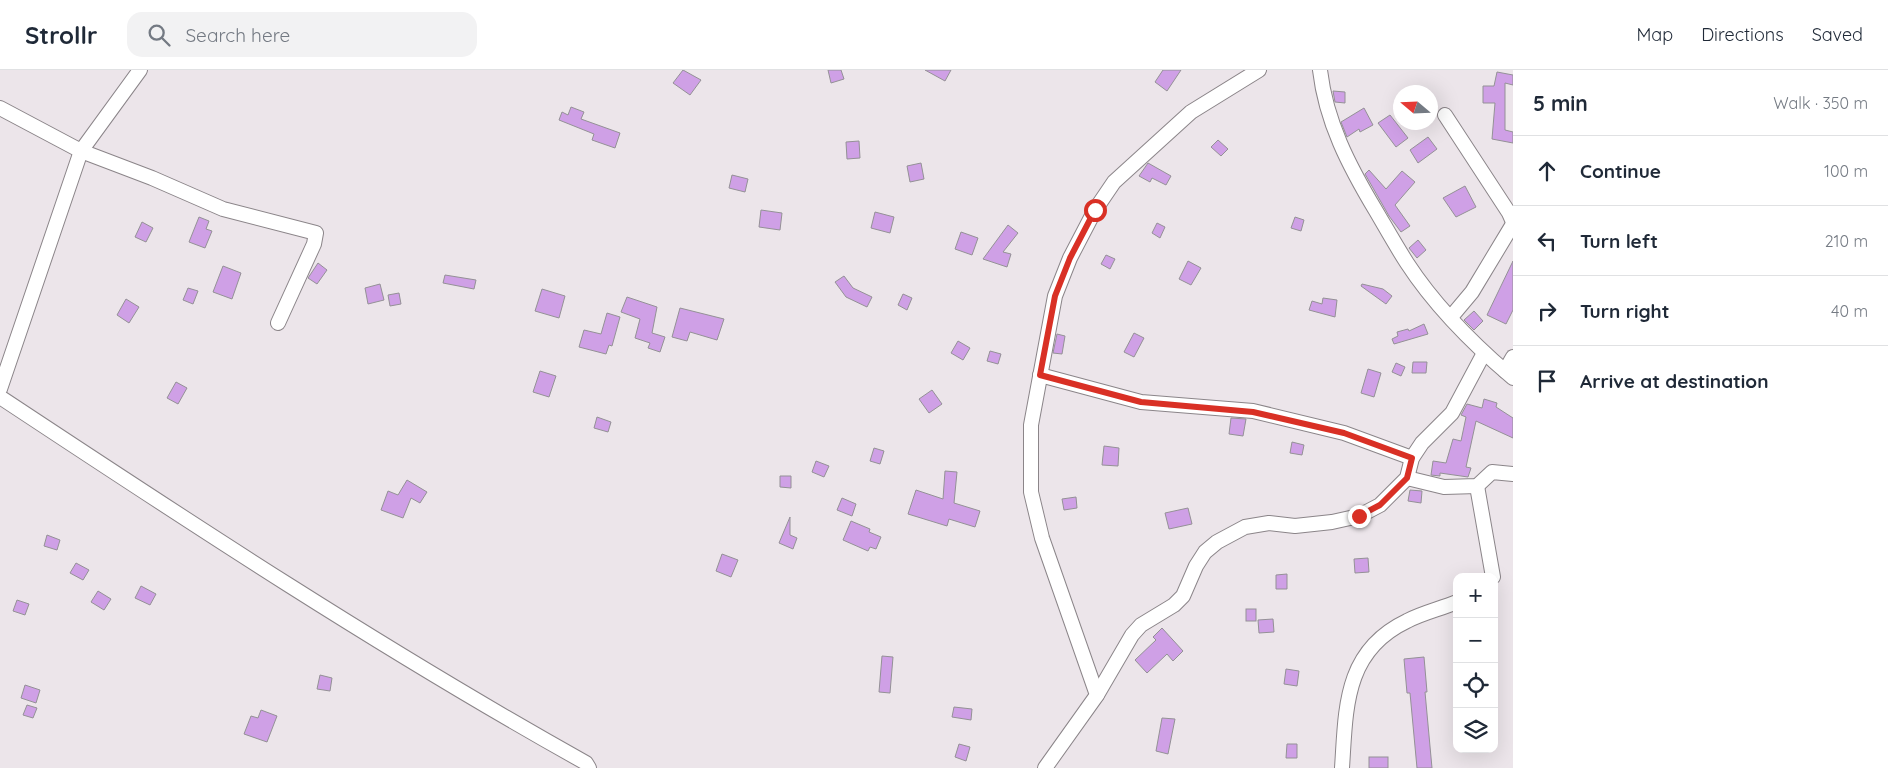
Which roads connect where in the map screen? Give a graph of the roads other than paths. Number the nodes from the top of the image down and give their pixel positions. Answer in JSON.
{"nodes":[{"id":1,"x":140,"y":70,"type":"edge"},
{"id":2,"x":1259,"y":70,"type":"edge"},
{"id":3,"x":1320,"y":70,"type":"edge"},
{"id":4,"x":0,"y":108,"type":"edge"},
{"id":5,"x":1445,"y":114,"type":"dead end"},
{"id":6,"x":81,"y":151,"type":"junction"},
{"id":7,"x":1513,"y":223,"type":"edge"},
{"id":8,"x":1451,"y":317,"type":"junction"},
{"id":9,"x":278,"y":323,"type":"dead end"},
{"id":10,"x":1484,"y":353,"type":"junction"},
{"id":11,"x":1513,"y":357,"type":"edge"},
{"id":12,"x":1509,"y":374,"type":"edge"},
{"id":13,"x":1040,"y":375,"type":"junction"},
{"id":14,"x":0,"y":389,"type":"edge"},
{"id":15,"x":0,"y":397,"type":"edge"},
{"id":16,"x":1412,"y":458,"type":"junction"},
{"id":17,"x":1513,"y":474,"type":"edge"},
{"id":18,"x":1407,"y":478,"type":"junction"},
{"id":19,"x":1477,"y":486,"type":"junction"},
{"id":20,"x":1491,"y":573,"type":"edge"},
{"id":21,"x":1453,"y":603,"type":"edge"},
{"id":22,"x":1097,"y":695,"type":"junction"},
{"id":23,"x":589,"y":768,"type":"edge"},
{"id":24,"x":1045,"y":768,"type":"edge"},
{"id":25,"x":1342,"y":768,"type":"edge"}],
"edges":[{"from":1,"to":6,"type":"street"},
{"from":2,"to":13,"type":"street"},
{"from":3,"to":8,"type":"street"},
{"from":4,"to":6,"type":"street"},
{"from":5,"to":7,"type":"street"},
{"from":6,"to":9,"type":"street"},
{"from":6,"to":14,"type":"street"},
{"from":7,"to":8,"type":"street"},
{"from":8,"to":10,"type":"street"},
{"from":10,"to":12,"type":"street"},
{"from":10,"to":16,"type":"street"},
{"from":11,"to":12,"type":"street"},
{"from":13,"to":16,"type":"street"},
{"from":13,"to":22,"type":"street"},
{"from":15,"to":23,"type":"street"},
{"from":16,"to":18,"type":"street"},
{"from":17,"to":19,"type":"street"},
{"from":18,"to":19,"type":"street"},
{"from":18,"to":22,"type":"street"},
{"from":19,"to":20,"type":"street"},
{"from":21,"to":25,"type":"street"},
{"from":22,"to":24,"type":"street"}]}
